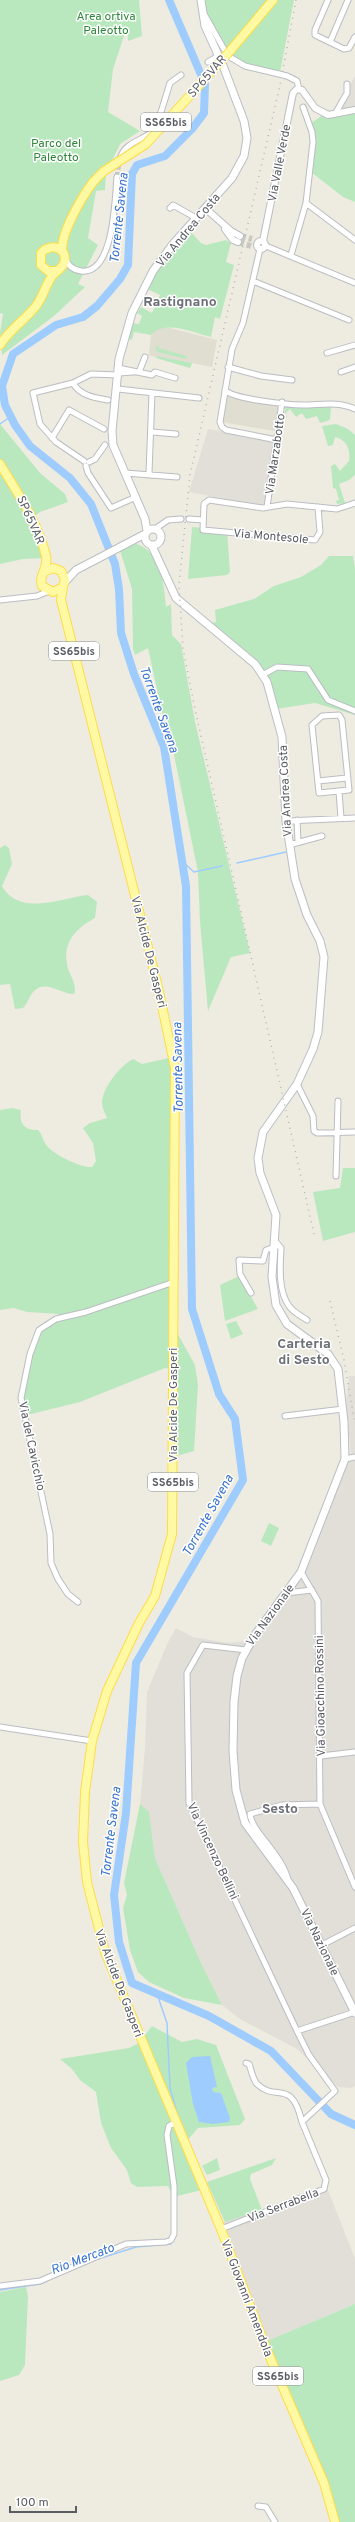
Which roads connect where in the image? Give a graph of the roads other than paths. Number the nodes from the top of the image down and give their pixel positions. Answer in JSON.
{"nodes":[{"id":1,"x":201,"y":0,"type":"edge"},
{"id":2,"x":273,"y":0,"type":"edge"},
{"id":3,"x":328,"y":0,"type":"edge"},
{"id":4,"x":348,"y":0,"type":"edge"},
{"id":5,"x":202,"y":10,"type":"junction"},
{"id":6,"x":355,"y":37,"type":"edge"},
{"id":7,"x":330,"y":42,"type":"junction"},
{"id":8,"x":228,"y":53,"type":"junction"},
{"id":9,"x":220,"y":60,"type":"junction"},
{"id":10,"x":208,"y":62,"type":"dead end"},
{"id":11,"x":181,"y":75,"type":"dead end"},
{"id":12,"x":347,"y":84,"type":"dead end"},
{"id":13,"x":299,"y":89,"type":"junction"},
{"id":14,"x":303,"y":107,"type":"dead end"},
{"id":15,"x":355,"y":110,"type":"edge"},
{"id":16,"x":335,"y":115,"type":"junction"},
{"id":17,"x":120,"y":159,"type":"tunnel mouth"},
{"id":18,"x":116,"y":177,"type":"tunnel mouth"},
{"id":19,"x":306,"y":203,"type":"junction"},
{"id":20,"x":170,"y":208,"type":"dead end"},
{"id":21,"x":205,"y":208,"type":"junction"},
{"id":22,"x":196,"y":218,"type":"junction"},
{"id":23,"x":64,"y":238,"type":"junction"},
{"id":24,"x":239,"y":239,"type":"tunnel mouth"},
{"id":25,"x":355,"y":240,"type":"edge"},
{"id":26,"x":259,"y":244,"type":"junction"},
{"id":27,"x":52,"y":246,"type":"junction"},
{"id":28,"x":64,"y":255,"type":"junction"},
{"id":29,"x":291,"y":255,"type":"junction"},
{"id":30,"x":70,"y":267,"type":"junction"},
{"id":31,"x":44,"y":268,"type":"junction"},
{"id":32,"x":58,"y":270,"type":"junction"},
{"id":33,"x":253,"y":281,"type":"junction"},
{"id":34,"x":355,"y":283,"type":"edge"},
{"id":35,"x":46,"y":285,"type":"junction"},
{"id":36,"x":349,"y":320,"type":"dead end"},
{"id":37,"x":0,"y":345,"type":"edge"},
{"id":38,"x":355,"y":345,"type":"edge"},
{"id":39,"x":327,"y":353,"type":"dead end"},
{"id":40,"x":145,"y":357,"type":"dead end"},
{"id":41,"x":228,"y":367,"type":"junction"},
{"id":42,"x":355,"y":367,"type":"edge"},
{"id":43,"x":118,"y":372,"type":"junction"},
{"id":44,"x":137,"y":372,"type":"junction"},
{"id":45,"x":341,"y":372,"type":"dead end"},
{"id":46,"x":175,"y":378,"type":"dead end"},
{"id":47,"x":292,"y":380,"type":"dead end"},
{"id":48,"x":74,"y":383,"type":"junction"},
{"id":49,"x":118,"y":389,"type":"junction"},
{"id":50,"x":225,"y":390,"type":"junction"},
{"id":51,"x":152,"y":393,"type":"junction"},
{"id":52,"x":199,"y":398,"type":"dead end"},
{"id":53,"x":112,"y":400,"type":"junction"},
{"id":54,"x":282,"y":402,"type":"junction"},
{"id":55,"x":355,"y":409,"type":"edge"},
{"id":56,"x":108,"y":430,"type":"junction"},
{"id":57,"x":152,"y":432,"type":"junction"},
{"id":58,"x":176,"y":434,"type":"dead end"},
{"id":59,"x":52,"y":438,"type":"junction"},
{"id":60,"x":277,"y":440,"type":"junction"},
{"id":61,"x":108,"y":443,"type":"junction"},
{"id":62,"x":86,"y":463,"type":"junction"},
{"id":63,"x":0,"y":464,"type":"edge"},
{"id":64,"x":125,"y":473,"type":"junction"},
{"id":65,"x":151,"y":475,"type":"junction"},
{"id":66,"x":177,"y":477,"type":"dead end"},
{"id":67,"x":136,"y":497,"type":"junction"},
{"id":68,"x":354,"y":505,"type":"edge"},
{"id":69,"x":267,"y":507,"type":"junction"},
{"id":70,"x":318,"y":507,"type":"junction"},
{"id":71,"x":181,"y":518,"type":"dead end"},
{"id":72,"x":189,"y":519,"type":"dead end"},
{"id":73,"x":203,"y":520,"type":"junction"},
{"id":74,"x":150,"y":531,"type":"junction"},
{"id":75,"x":133,"y":540,"type":"junction"},
{"id":76,"x":152,"y":544,"type":"junction"},
{"id":77,"x":46,"y":556,"type":"junction"},
{"id":78,"x":59,"y":569,"type":"junction"},
{"id":79,"x":76,"y":570,"type":"junction"},
{"id":80,"x":44,"y":572,"type":"junction"},
{"id":81,"x":64,"y":584,"type":"junction"},
{"id":82,"x":42,"y":586,"type":"junction"},
{"id":83,"x":51,"y":592,"type":"junction"},
{"id":84,"x":33,"y":597,"type":"junction"},
{"id":85,"x":0,"y":600,"type":"edge"},
{"id":86,"x":61,"y":600,"type":"junction"},
{"id":87,"x":264,"y":674,"type":"junction"},
{"id":88,"x":355,"y":712,"type":"edge"},
{"id":89,"x":347,"y":778,"type":"junction"},
{"id":90,"x":318,"y":782,"type":"junction"},
{"id":91,"x":339,"y":791,"type":"junction"},
{"id":92,"x":341,"y":818,"type":"junction"},
{"id":93,"x":355,"y":818,"type":"edge"},
{"id":94,"x":297,"y":820,"type":"junction"},
{"id":95,"x":286,"y":821,"type":"junction"},
{"id":96,"x":322,"y":836,"type":"dead end"},
{"id":97,"x":298,"y":842,"type":"junction"},
{"id":98,"x":289,"y":845,"type":"junction"},
{"id":99,"x":297,"y":1084,"type":"junction"},
{"id":100,"x":338,"y":1101,"type":"dead end"},
{"id":101,"x":337,"y":1132,"type":"junction"},
{"id":102,"x":355,"y":1132,"type":"edge"},
{"id":103,"x":336,"y":1176,"type":"dead end"},
{"id":104,"x":276,"y":1215,"type":"joint"},
{"id":105,"x":275,"y":1244,"type":"junction"},
{"id":106,"x":174,"y":1282,"type":"junction"},
{"id":107,"x":251,"y":1293,"type":"dead end"},
{"id":108,"x":307,"y":1320,"type":"dead end"},
{"id":109,"x":343,"y":1409,"type":"junction"},
{"id":110,"x":285,"y":1416,"type":"dead end"},
{"id":111,"x":355,"y":1457,"type":"edge"},
{"id":112,"x":345,"y":1459,"type":"junction"},
{"id":113,"x":301,"y":1572,"type":"junction"},
{"id":114,"x":294,"y":1583,"type":"junction"},
{"id":115,"x":307,"y":1585,"type":"junction"},
{"id":116,"x":304,"y":1590,"type":"junction"},
{"id":117,"x":312,"y":1590,"type":"junction"},
{"id":118,"x":286,"y":1594,"type":"junction"},
{"id":119,"x":78,"y":1602,"type":"dead end"},
{"id":120,"x":246,"y":1650,"type":"junction"},
{"id":121,"x":0,"y":1727,"type":"edge"},
{"id":122,"x":92,"y":1741,"type":"junction"},
{"id":123,"x":355,"y":1752,"type":"edge"},
{"id":124,"x":321,"y":1756,"type":"junction"},
{"id":125,"x":320,"y":1804,"type":"junction"},
{"id":126,"x":289,"y":1882,"type":"junction"},
{"id":127,"x":355,"y":1887,"type":"edge"},
{"id":128,"x":355,"y":1928,"type":"edge"},
{"id":129,"x":322,"y":1945,"type":"junction"},
{"id":130,"x":355,"y":2012,"type":"edge"},
{"id":131,"x":297,"y":2031,"type":"junction"},
{"id":132,"x":246,"y":2063,"type":"dead end"},
{"id":133,"x":176,"y":2122,"type":"junction"},
{"id":134,"x":302,"y":2122,"type":"junction"},
{"id":135,"x":221,"y":2229,"type":"junction"},
{"id":136,"x":0,"y":2286,"type":"edge"},
{"id":137,"x":258,"y":2506,"type":"dead end"},
{"id":138,"x":275,"y":2522,"type":"edge"},
{"id":139,"x":335,"y":2522,"type":"edge"}],
"edges":[{"from":1,"to":5,"type":"main road","name":"Via Andrea Costa"},
{"from":2,"to":8,"type":"main road","name":"SP65VAR","number":"SS65bis"},
{"from":3,"to":7,"type":"street"},
{"from":4,"to":7,"type":"street"},
{"from":5,"to":8,"type":"street"},
{"from":5,"to":9,"type":"main road","name":"Via Andrea Costa"},
{"from":6,"to":7,"type":"street"},
{"from":8,"to":13,"type":"street","bridge":true},
{"from":8,"to":23,"type":"main road","name":"SP65VAR","number":"SS65bis","bridge":true},
{"from":9,"to":10,"type":"street"},
{"from":9,"to":21,"type":"main road","name":"Via Andrea Costa"},
{"from":11,"to":17,"type":"street"},
{"from":12,"to":16,"type":"street"},
{"from":13,"to":16,"type":"street"},
{"from":13,"to":26,"type":"street","name":"Via Valle Verde"},
{"from":14,"to":19,"type":"street"},
{"from":15,"to":16,"type":"street"},
{"from":18,"to":30,"type":"street"},
{"from":19,"to":25,"type":"street"},
{"from":19,"to":29,"type":"street"},
{"from":20,"to":22,"type":"street"},
{"from":21,"to":22,"type":"main road","name":"Via Andrea Costa"},
{"from":21,"to":24,"type":"street"},
{"from":22,"to":43,"type":"main road","name":"Via Andrea Costa"},
{"from":23,"to":27,"type":"main road"},
{"from":23,"to":28,"type":"main road","number":"SS65bis"},
{"from":26,"to":29,"type":"street"},
{"from":26,"to":33,"type":"street"},
{"from":27,"to":28,"type":"main road"},
{"from":27,"to":31,"type":"main road"},
{"from":28,"to":30,"type":"street"},
{"from":28,"to":32,"type":"main road"},
{"from":29,"to":34,"type":"street"},
{"from":30,"to":32,"type":"street"},
{"from":31,"to":32,"type":"main road"},
{"from":31,"to":35,"type":"main road"},
{"from":32,"to":35,"type":"main road"},
{"from":33,"to":36,"type":"street"},
{"from":33,"to":41,"type":"street"},
{"from":35,"to":37,"type":"main road"},
{"from":38,"to":39,"type":"street"},
{"from":40,"to":44,"type":"street"},
{"from":41,"to":47,"type":"street"},
{"from":41,"to":50,"type":"street"},
{"from":42,"to":45,"type":"street"},
{"from":43,"to":44,"type":"street"},
{"from":43,"to":48,"type":"street"},
{"from":43,"to":49,"type":"main road","name":"Via Andrea Costa"},
{"from":44,"to":46,"type":"street"},
{"from":48,"to":53,"type":"street"},
{"from":48,"to":59,"type":"street"},
{"from":49,"to":51,"type":"street"},
{"from":49,"to":53,"type":"main road","name":"Via Andrea Costa"},
{"from":50,"to":54,"type":"street"},
{"from":50,"to":60,"type":"street"},
{"from":51,"to":52,"type":"street"},
{"from":51,"to":57,"type":"street"},
{"from":53,"to":56,"type":"main road","name":"Via Andrea Costa"},
{"from":54,"to":55,"type":"street","name":"Via Marzabotto"},
{"from":54,"to":60,"type":"street","name":"Via Marzabotto"},
{"from":56,"to":59,"type":"street"},
{"from":56,"to":61,"type":"main road","name":"Via Andrea Costa"},
{"from":57,"to":58,"type":"street"},
{"from":57,"to":65,"type":"street"},
{"from":59,"to":62,"type":"street"},
{"from":60,"to":69,"type":"street","name":"Via Marzabotto"},
{"from":61,"to":62,"type":"street"},
{"from":61,"to":64,"type":"main road","name":"Via Andrea Costa"},
{"from":62,"to":67,"type":"street"},
{"from":63,"to":77,"type":"main road","name":"SP65VAR"},
{"from":64,"to":65,"type":"street"},
{"from":64,"to":67,"type":"main road","name":"Via Andrea Costa"},
{"from":65,"to":66,"type":"street"},
{"from":67,"to":74,"type":"main road","name":"Via Andrea Costa"},
{"from":68,"to":70,"type":"street","name":"Via Marzabotto"},
{"from":69,"to":70,"type":"street","name":"Via Marzabotto"},
{"from":69,"to":73,"type":"street","name":"Via Marzabotto"},
{"from":70,"to":73,"type":"street","name":"Via Montesole"},
{"from":71,"to":74,"type":"street"},
{"from":72,"to":73,"type":"street"},
{"from":74,"to":75,"type":"main road"},
{"from":74,"to":76,"type":"main road"},
{"from":74,"to":76,"type":"main road"},
{"from":75,"to":76,"type":"main road"},
{"from":75,"to":79,"type":"main road"},
{"from":76,"to":87,"type":"main road","name":"Via Andrea Costa"},
{"from":77,"to":78,"type":"main road","name":"SP65VAR","number":"SP65VAR"},
{"from":77,"to":80,"type":"main road","name":"SP65VAR"},
{"from":78,"to":79,"type":"main road"},
{"from":78,"to":80,"type":"main road"},
{"from":78,"to":81,"type":"main road","number":"SS65bis"},
{"from":79,"to":81,"type":"main road"},
{"from":80,"to":82,"type":"main road"},
{"from":81,"to":83,"type":"main road"},
{"from":81,"to":86,"type":"main road","name":"Via Alcide De Gasperi","number":"SS65bis"},
{"from":82,"to":83,"type":"main road"},
{"from":82,"to":84,"type":"street"},
{"from":83,"to":84,"type":"street"},
{"from":83,"to":86,"type":"main road"},
{"from":84,"to":85,"type":"street"},
{"from":86,"to":106,"type":"main road","name":"Via Alcide De Gasperi","number":"SS65bis"},
{"from":87,"to":88,"type":"street"},
{"from":87,"to":95,"type":"main road","name":"Via Andrea Costa"},
{"from":89,"to":90,"type":"street"},
{"from":89,"to":90,"type":"street"},
{"from":89,"to":91,"type":"street"},
{"from":90,"to":91,"type":"street"},
{"from":91,"to":92,"type":"street"},
{"from":92,"to":93,"type":"street"},
{"from":92,"to":94,"type":"street"},
{"from":94,"to":95,"type":"street"},
{"from":94,"to":97,"type":"street"},
{"from":95,"to":98,"type":"main road","name":"Via Andrea Costa"},
{"from":96,"to":97,"type":"street"},
{"from":97,"to":98,"type":"street"},
{"from":98,"to":99,"type":"main road","name":"Via Andrea Costa"},
{"from":99,"to":101,"type":"street"},
{"from":99,"to":104,"type":"main road","name":"Via Andrea Costa"},
{"from":100,"to":101,"type":"street"},
{"from":101,"to":102,"type":"street"},
{"from":101,"to":103,"type":"street"},
{"from":104,"to":105,"type":"main road","name":"Via Nazionale"},
{"from":105,"to":107,"type":"street"},
{"from":105,"to":108,"type":"street","name":"Via Nazionale"},
{"from":105,"to":109,"type":"main road","name":"Via Nazionale"},
{"from":106,"to":119,"type":"street","name":"Via del Cavicchio"},
{"from":106,"to":122,"type":"main road","name":"Via Alcide De Gasperi","number":"SS65bis"},
{"from":109,"to":110,"type":"street"},
{"from":109,"to":112,"type":"main road","name":"Via Nazionale"},
{"from":111,"to":112,"type":"street"},
{"from":112,"to":113,"type":"main road","name":"Via Nazionale"},
{"from":113,"to":114,"type":"main road","name":"Via Nazionale"},
{"from":113,"to":115,"type":"street","name":"Via Gioacchino Rossini"},
{"from":114,"to":115,"type":"street"},
{"from":114,"to":116,"type":"street"},
{"from":114,"to":118,"type":"main road","name":"Via Nazionale"},
{"from":115,"to":117,"type":"street","name":"Via Gioacchino Rossini"},
{"from":116,"to":117,"type":"street"},
{"from":116,"to":118,"type":"street"},
{"from":117,"to":124,"type":"street","name":"Via Gioacchino Rossini"},
{"from":118,"to":120,"type":"main road","name":"Via Nazionale"},
{"from":120,"to":126,"type":"main road","name":"Via Nazionale"},
{"from":120,"to":131,"type":"street","name":"Via Vincenzo Bellini"},
{"from":121,"to":122,"type":"street"},
{"from":122,"to":133,"type":"main road","name":"Via Alcide De Gasperi","number":"SS65bis"},
{"from":123,"to":124,"type":"street"},
{"from":124,"to":125,"type":"street","name":"Via Gioacchino Rossini"},
{"from":125,"to":126,"type":"street"},
{"from":125,"to":127,"type":"street"},
{"from":126,"to":129,"type":"main road","name":"Via Nazionale"},
{"from":128,"to":129,"type":"street"},
{"from":129,"to":130,"type":"main road","name":"Via Nazionale"},
{"from":130,"to":131,"type":"street"},
{"from":131,"to":134,"type":"street"},
{"from":132,"to":134,"type":"street"},
{"from":133,"to":135,"type":"main road","name":"Via Alcide De Gasperi","number":"SS65bis"},
{"from":133,"to":136,"type":"street"},
{"from":134,"to":135,"type":"street","name":"Via Serrabella"},
{"from":135,"to":139,"type":"main road","name":"Via Giovanni Amendola","number":"SS65bis"},
{"from":137,"to":138,"type":"street"}]}
